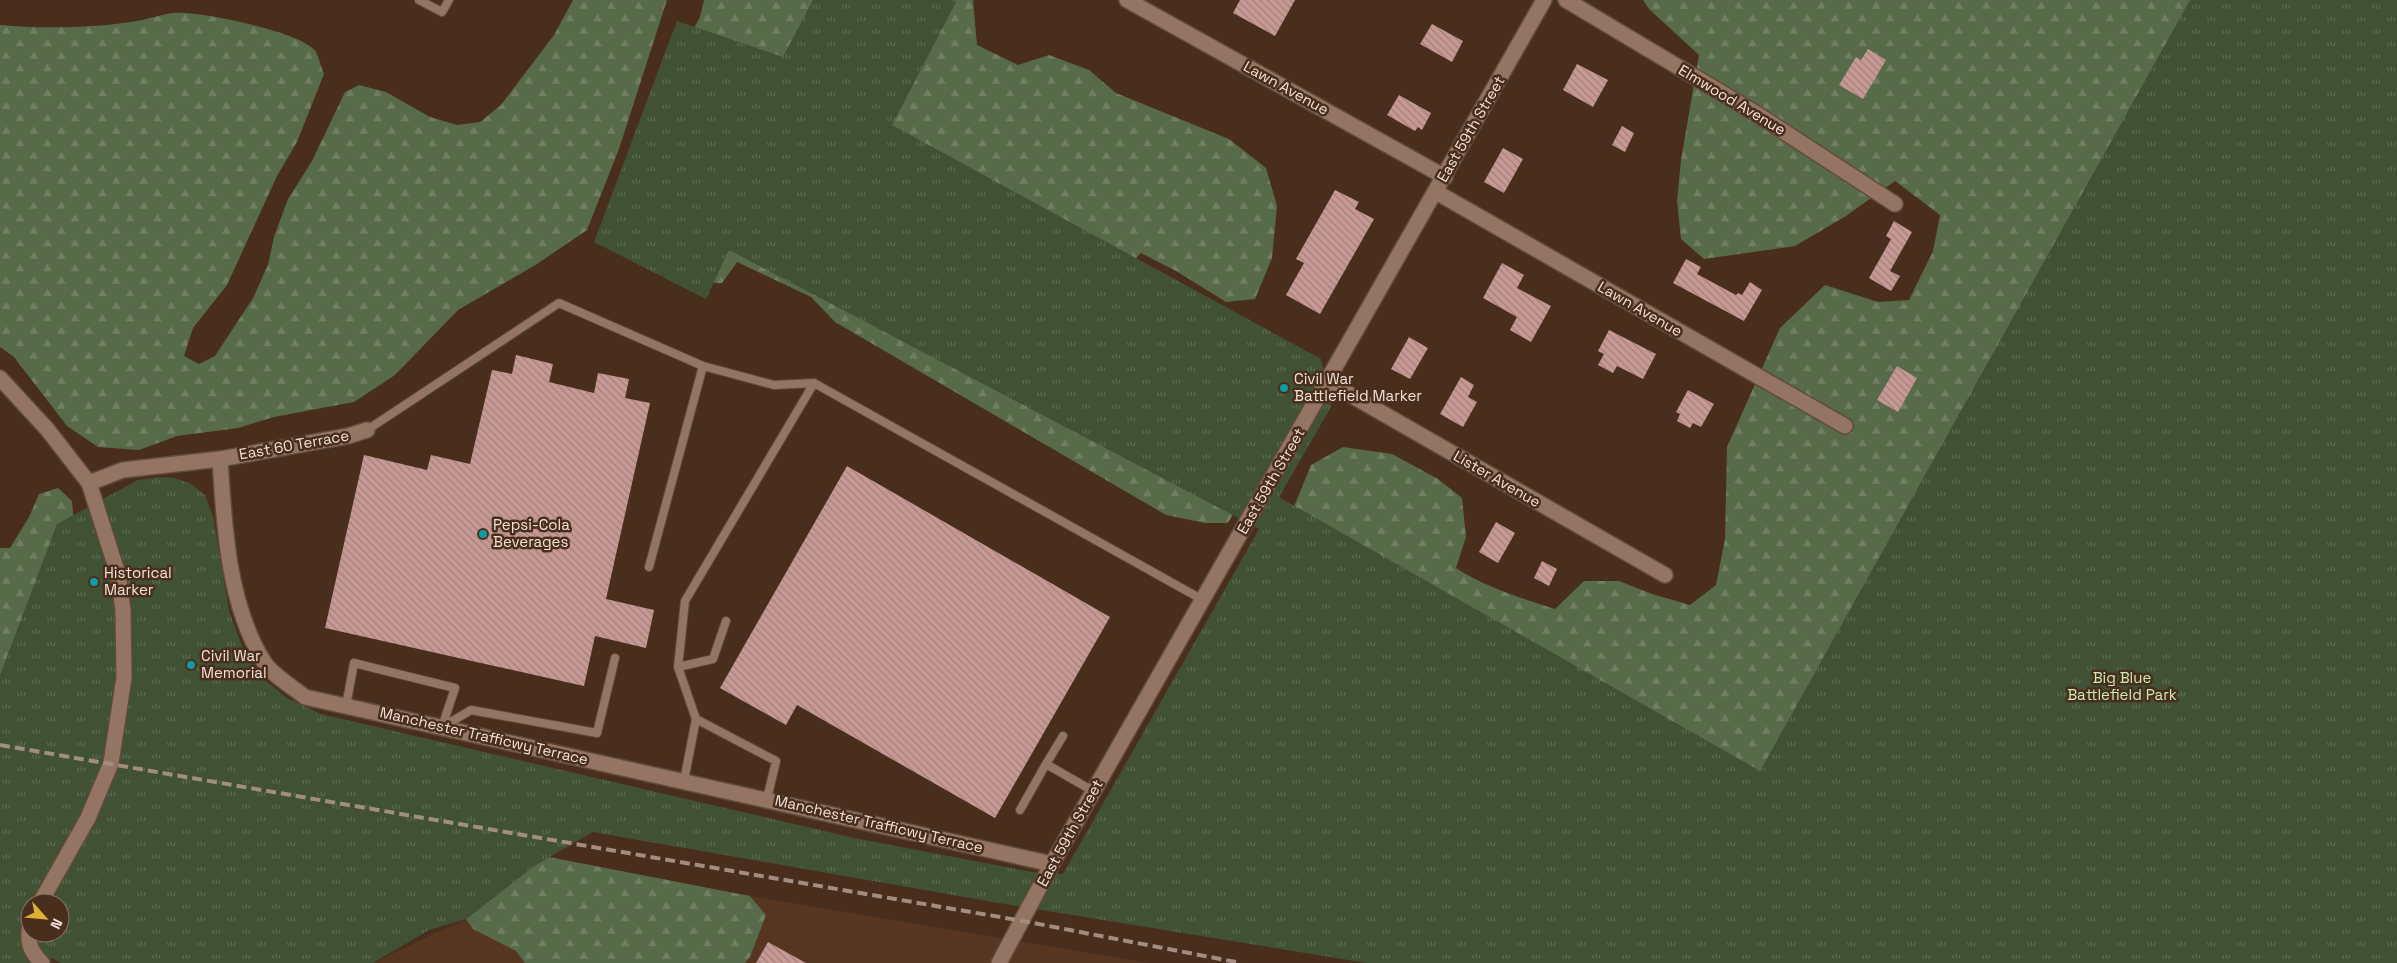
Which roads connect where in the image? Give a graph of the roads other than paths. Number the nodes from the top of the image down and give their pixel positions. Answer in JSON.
{"nodes":[{"id":1,"x":419,"y":0,"type":"edge"},
{"id":2,"x":449,"y":0,"type":"edge"},
{"id":3,"x":1127,"y":0,"type":"edge"},
{"id":4,"x":1544,"y":0,"type":"edge"},
{"id":5,"x":1566,"y":0,"type":"edge"},
{"id":6,"x":1445,"y":177,"type":"junction"},
{"id":7,"x":1436,"y":192,"type":"junction"},
{"id":8,"x":1895,"y":204,"type":"dead end"},
{"id":9,"x":702,"y":366,"type":"junction"},
{"id":10,"x":0,"y":378,"type":"edge"},
{"id":11,"x":1328,"y":382,"type":"junction"},
{"id":12,"x":814,"y":383,"type":"junction"},
{"id":13,"x":1845,"y":426,"type":"dead end"},
{"id":14,"x":367,"y":430,"type":"joint"},
{"id":15,"x":220,"y":459,"type":"junction"},
{"id":16,"x":89,"y":483,"type":"junction"},
{"id":17,"x":649,"y":567,"type":"dead end"},
{"id":18,"x":1666,"y":575,"type":"dead end"},
{"id":19,"x":1203,"y":600,"type":"junction"},
{"id":20,"x":726,"y":621,"type":"dead end"},
{"id":21,"x":615,"y":658,"type":"dead end"},
{"id":22,"x":678,"y":667,"type":"junction"},
{"id":23,"x":346,"y":706,"type":"junction"},
{"id":24,"x":696,"y":719,"type":"junction"},
{"id":25,"x":442,"y":727,"type":"junction"},
{"id":26,"x":1063,"y":736,"type":"dead end"},
{"id":27,"x":1046,"y":764,"type":"junction"},
{"id":28,"x":684,"y":781,"type":"junction"},
{"id":29,"x":1093,"y":791,"type":"junction"},
{"id":30,"x":767,"y":799,"type":"junction"},
{"id":31,"x":1020,"y":810,"type":"dead end"},
{"id":32,"x":1052,"y":864,"type":"junction"},
{"id":33,"x":46,"y":893,"type":"edge"},
{"id":34,"x":28,"y":943,"type":"edge"},
{"id":35,"x":42,"y":963,"type":"edge"},
{"id":36,"x":999,"y":963,"type":"edge"}],
"edges":[{"from":1,"to":2,"type":"lane"},
{"from":3,"to":6,"type":"street","name":"Lawn Avenue"},
{"from":4,"to":6,"type":"street","name":"East 59th Street"},
{"from":5,"to":8,"type":"street","name":"Elmwood Avenue"},
{"from":6,"to":7,"type":"street","name":"East 59th Street"},
{"from":7,"to":11,"type":"street","name":"East 59th Street"},
{"from":7,"to":13,"type":"street","name":"Lawn Avenue"},
{"from":9,"to":12,"type":"lane"},
{"from":9,"to":14,"type":"lane"},
{"from":9,"to":17,"type":"lane"},
{"from":10,"to":16,"type":"street"},
{"from":11,"to":18,"type":"street","name":"Lister Avenue"},
{"from":11,"to":19,"type":"street","name":"East 59th Street"},
{"from":12,"to":19,"type":"lane"},
{"from":12,"to":22,"type":"lane"},
{"from":14,"to":15,"type":"street","name":"East 60 Terrace"},
{"from":15,"to":16,"type":"street"},
{"from":15,"to":23,"type":"street","name":"Manchester Trafficwy Terrace"},
{"from":16,"to":33,"type":"street"},
{"from":19,"to":29,"type":"street","name":"East 59th Street"},
{"from":20,"to":22,"type":"lane"},
{"from":21,"to":25,"type":"lane"},
{"from":22,"to":24,"type":"lane"},
{"from":23,"to":25,"type":"street","name":"Manchester Trafficwy Terrace"},
{"from":23,"to":25,"type":"lane"},
{"from":24,"to":28,"type":"lane"},
{"from":24,"to":30,"type":"lane"},
{"from":25,"to":28,"type":"street","name":"Manchester Trafficwy Terrace"},
{"from":26,"to":27,"type":"lane"},
{"from":27,"to":29,"type":"lane"},
{"from":27,"to":31,"type":"lane"},
{"from":28,"to":30,"type":"street","name":"Manchester Trafficwy Terrace"},
{"from":29,"to":32,"type":"street","name":"East 59th Street"},
{"from":30,"to":32,"type":"street","name":"Manchester Trafficwy Terrace"},
{"from":32,"to":36,"type":"street","name":"East 59th Street"},
{"from":34,"to":35,"type":"street"}]}
